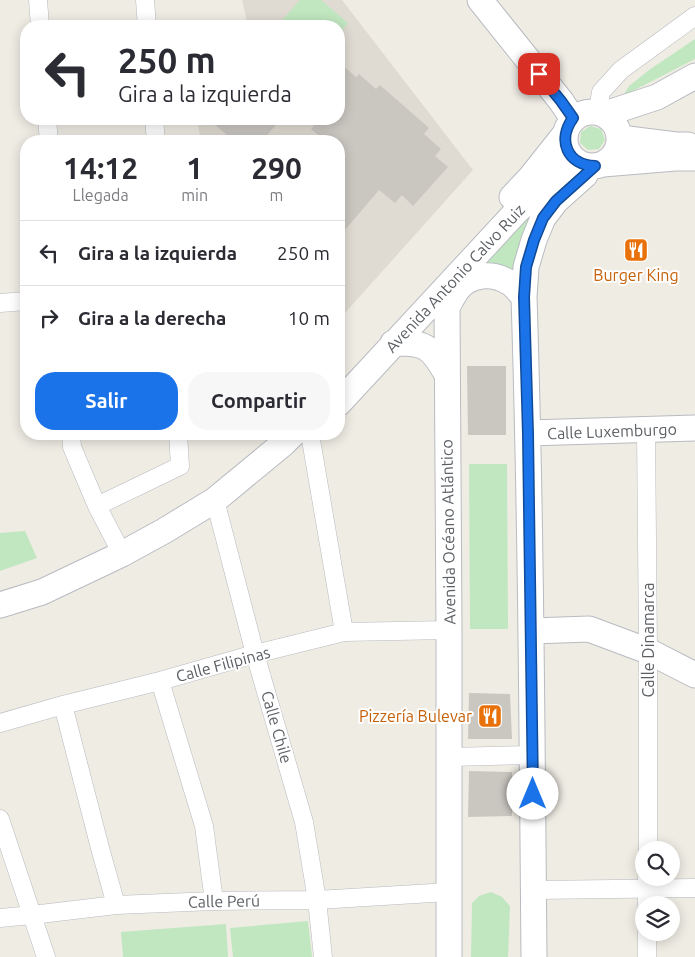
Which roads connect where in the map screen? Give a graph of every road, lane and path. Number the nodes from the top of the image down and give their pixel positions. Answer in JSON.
{"nodes":[{"id":1,"x":38,"y":0,"type":"edge"},
{"id":2,"x":145,"y":0,"type":"edge"},
{"id":3,"x":480,"y":0,"type":"edge"},
{"id":4,"x":695,"y":16,"type":"edge"},
{"id":5,"x":40,"y":20,"type":"edge"},
{"id":6,"x":147,"y":20,"type":"edge"},
{"id":7,"x":695,"y":76,"type":"edge"},
{"id":8,"x":610,"y":124,"type":"junction"},
{"id":9,"x":569,"y":126,"type":"junction"},
{"id":10,"x":695,"y":145,"type":"edge"},
{"id":11,"x":695,"y":158,"type":"edge"},
{"id":12,"x":592,"y":164,"type":"junction"},
{"id":13,"x":451,"y":271,"type":"junction"},
{"id":14,"x":524,"y":297,"type":"junction"},
{"id":15,"x":20,"y":301,"type":"edge"},
{"id":16,"x":0,"y":302,"type":"edge"},
{"id":17,"x":446,"y":307,"type":"junction"},
{"id":18,"x":393,"y":343,"type":"junction"},
{"id":19,"x":446,"y":373,"type":"junction"},
{"id":20,"x":345,"y":375,"type":"edge"},
{"id":21,"x":345,"y":396,"type":"edge"},
{"id":22,"x":695,"y":428,"type":"edge"},
{"id":23,"x":646,"y":430,"type":"junction"},
{"id":24,"x":528,"y":434,"type":"junction"},
{"id":25,"x":71,"y":440,"type":"edge"},
{"id":26,"x":178,"y":440,"type":"edge"},
{"id":27,"x":289,"y":440,"type":"edge"},
{"id":28,"x":311,"y":440,"type":"edge"},
{"id":29,"x":215,"y":500,"type":"junction"},
{"id":30,"x":97,"y":506,"type":"junction"},
{"id":31,"x":122,"y":554,"type":"junction"},
{"id":32,"x":0,"y":605,"type":"edge"},
{"id":33,"x":449,"y":630,"type":"junction"},
{"id":34,"x":532,"y":631,"type":"junction"},
{"id":35,"x":344,"y":632,"type":"junction"},
{"id":36,"x":648,"y":651,"type":"junction"},
{"id":37,"x":255,"y":654,"type":"junction"},
{"id":38,"x":695,"y":675,"type":"edge"},
{"id":39,"x":160,"y":681,"type":"junction"},
{"id":40,"x":63,"y":705,"type":"junction"},
{"id":41,"x":0,"y":723,"type":"edge"},
{"id":42,"x":533,"y":755,"type":"junction"},
{"id":43,"x":449,"y":757,"type":"junction"},
{"id":44,"x":0,"y":819,"type":"edge"},
{"id":45,"x":648,"y":841,"type":"edge"},
{"id":46,"x":695,"y":888,"type":"edge"},
{"id":47,"x":534,"y":890,"type":"junction"},
{"id":48,"x":647,"y":890,"type":"edge"},
{"id":49,"x":449,"y":892,"type":"junction"},
{"id":50,"x":317,"y":900,"type":"junction"},
{"id":51,"x":214,"y":901,"type":"junction"},
{"id":52,"x":116,"y":905,"type":"junction"},
{"id":53,"x":32,"y":915,"type":"junction"},
{"id":54,"x":0,"y":918,"type":"edge"},
{"id":55,"x":647,"y":941,"type":"edge"},
{"id":56,"x":46,"y":957,"type":"edge"},
{"id":57,"x":323,"y":957,"type":"edge"},
{"id":58,"x":449,"y":957,"type":"edge"},
{"id":59,"x":534,"y":957,"type":"edge"},
{"id":60,"x":647,"y":957,"type":"edge"}],
"edges":[{"from":1,"to":5,"type":"street"},
{"from":2,"to":6,"type":"street"},
{"from":3,"to":9,"type":"street"},
{"from":4,"to":8,"type":"street"},
{"from":7,"to":8,"type":"street"},
{"from":8,"to":9,"type":"street"},
{"from":8,"to":10,"type":"street"},
{"from":8,"to":12,"type":"street"},
{"from":9,"to":12,"type":"street"},
{"from":9,"to":13,"type":"street","name":"Avenida Antonio Calvo Ruiz"},
{"from":11,"to":12,"type":"street"},
{"from":12,"to":13,"type":"street","name":"Avenida Antonio Calvo Ruiz"},
{"from":12,"to":14,"type":"street"},
{"from":13,"to":17,"type":"street","name":"Avenida Océano Atlántico"},
{"from":13,"to":18,"type":"street","name":"Avenida Antonio Calvo Ruiz"},
{"from":13,"to":20,"type":"street","name":"Avenida Antonio Calvo Ruiz"},
{"from":14,"to":17,"type":"street"},
{"from":14,"to":24,"type":"street"},
{"from":15,"to":16,"type":"street"},
{"from":17,"to":19,"type":"street","name":"Avenida Océano Atlántico"},
{"from":18,"to":19,"type":"street"},
{"from":18,"to":21,"type":"street","name":"Avenida Antonio Calvo Ruiz"},
{"from":19,"to":33,"type":"street","name":"Avenida Océano Atlántico"},
{"from":22,"to":23,"type":"street","name":"Calle Luxemburgo"},
{"from":23,"to":24,"type":"street","name":"Calle Luxemburgo"},
{"from":23,"to":36,"type":"street","name":"Calle Dinamarca"},
{"from":24,"to":34,"type":"street"},
{"from":25,"to":30,"type":"street"},
{"from":26,"to":30,"type":"street"},
{"from":27,"to":29,"type":"street"},
{"from":28,"to":35,"type":"street"},
{"from":29,"to":31,"type":"street"},
{"from":29,"to":37,"type":"street","name":"Calle Chile"},
{"from":30,"to":31,"type":"street"},
{"from":31,"to":32,"type":"street"},
{"from":33,"to":35,"type":"street","name":"Calle Filipinas"},
{"from":33,"to":43,"type":"street","name":"Avenida Océano Atlántico"},
{"from":34,"to":36,"type":"street"},
{"from":34,"to":42,"type":"street"},
{"from":35,"to":37,"type":"street","name":"Calle Filipinas"},
{"from":36,"to":38,"type":"street"},
{"from":36,"to":45,"type":"street","name":"Calle Dinamarca"},
{"from":37,"to":39,"type":"street","name":"Calle Filipinas"},
{"from":37,"to":50,"type":"street","name":"Calle Chile"},
{"from":39,"to":40,"type":"street","name":"Calle Filipinas"},
{"from":39,"to":51,"type":"street"},
{"from":40,"to":41,"type":"street","name":"Calle Filipinas"},
{"from":40,"to":52,"type":"street"},
{"from":42,"to":43,"type":"street"},
{"from":42,"to":47,"type":"street"},
{"from":43,"to":49,"type":"street","name":"Avenida Océano Atlántico"},
{"from":44,"to":53,"type":"street"},
{"from":46,"to":48,"type":"street"},
{"from":47,"to":48,"type":"street"},
{"from":47,"to":59,"type":"street"},
{"from":49,"to":50,"type":"street","name":"Calle Perú"},
{"from":49,"to":58,"type":"street","name":"Avenida Océano Atlántico"},
{"from":50,"to":51,"type":"street","name":"Calle Perú"},
{"from":50,"to":57,"type":"street","name":"Calle Chile"},
{"from":51,"to":52,"type":"street","name":"Calle Perú"},
{"from":52,"to":53,"type":"street","name":"Calle Perú"},
{"from":53,"to":54,"type":"street","name":"Calle Perú"},
{"from":53,"to":56,"type":"street"},
{"from":55,"to":60,"type":"street"}]}
